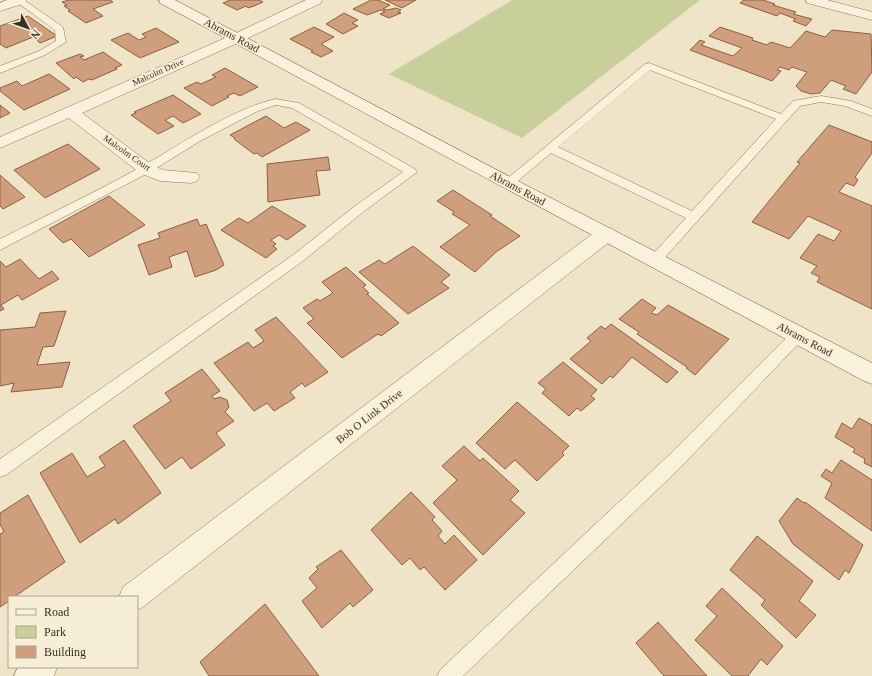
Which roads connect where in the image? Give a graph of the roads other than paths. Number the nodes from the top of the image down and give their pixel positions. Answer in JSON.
{"nodes":[{"id":1,"x":19,"y":0,"type":"edge"},
{"id":2,"x":316,"y":0,"type":"edge"},
{"id":3,"x":812,"y":0,"type":"edge"},
{"id":4,"x":172,"y":1,"type":"edge"},
{"id":5,"x":0,"y":7,"type":"edge"},
{"id":6,"x":870,"y":13,"type":"edge"},
{"id":7,"x":237,"y":38,"type":"junction"},
{"id":8,"x":0,"y":70,"type":"edge"},
{"id":9,"x":70,"y":111,"type":"junction"},
{"id":10,"x":872,"y":113,"type":"edge"},
{"id":11,"x":783,"y":118,"type":"junction"},
{"id":12,"x":0,"y":143,"type":"edge"},
{"id":13,"x":550,"y":148,"type":"junction"},
{"id":14,"x":146,"y":169,"type":"junction"},
{"id":15,"x":191,"y":177,"type":"dead end"},
{"id":16,"x":508,"y":183,"type":"junction"},
{"id":17,"x":695,"y":217,"type":"junction"},
{"id":18,"x":606,"y":234,"type":"junction"},
{"id":19,"x":0,"y":245,"type":"edge"},
{"id":20,"x":655,"y":260,"type":"junction"},
{"id":21,"x":798,"y":335,"type":"junction"},
{"id":22,"x":872,"y":374,"type":"edge"},
{"id":23,"x":0,"y":469,"type":"edge"},
{"id":24,"x":134,"y":596,"type":"edge"},
{"id":25,"x":41,"y":668,"type":"edge"},
{"id":26,"x":30,"y":676,"type":"edge"},
{"id":27,"x":448,"y":676,"type":"edge"}],
"edges":[{"from":1,"to":5,"type":"street"},
{"from":1,"to":8,"type":"lane"},
{"from":2,"to":7,"type":"street","name":"Malcolm Drive"},
{"from":3,"to":6,"type":"street"},
{"from":4,"to":7,"type":"street","name":"Abrams Road"},
{"from":7,"to":9,"type":"street","name":"Malcolm Drive"},
{"from":7,"to":16,"type":"street","name":"Abrams Road"},
{"from":9,"to":12,"type":"street","name":"Malcolm Drive"},
{"from":9,"to":14,"type":"street","name":"Malcolm Court"},
{"from":10,"to":11,"type":"lane"},
{"from":11,"to":13,"type":"lane"},
{"from":11,"to":17,"type":"lane"},
{"from":13,"to":16,"type":"lane"},
{"from":13,"to":17,"type":"lane"},
{"from":14,"to":15,"type":"street","name":"Malcolm Court"},
{"from":14,"to":19,"type":"lane"},
{"from":14,"to":23,"type":"lane"},
{"from":16,"to":18,"type":"street","name":"Abrams Road"},
{"from":17,"to":20,"type":"lane"},
{"from":18,"to":20,"type":"street","name":"Abrams Road"},
{"from":18,"to":24,"type":"street","name":"Bob O Link Drive"},
{"from":20,"to":21,"type":"street","name":"Abrams Road"},
{"from":21,"to":22,"type":"street","name":"Abrams Road"},
{"from":21,"to":27,"type":"lane"},
{"from":25,"to":26,"type":"street"}]}
